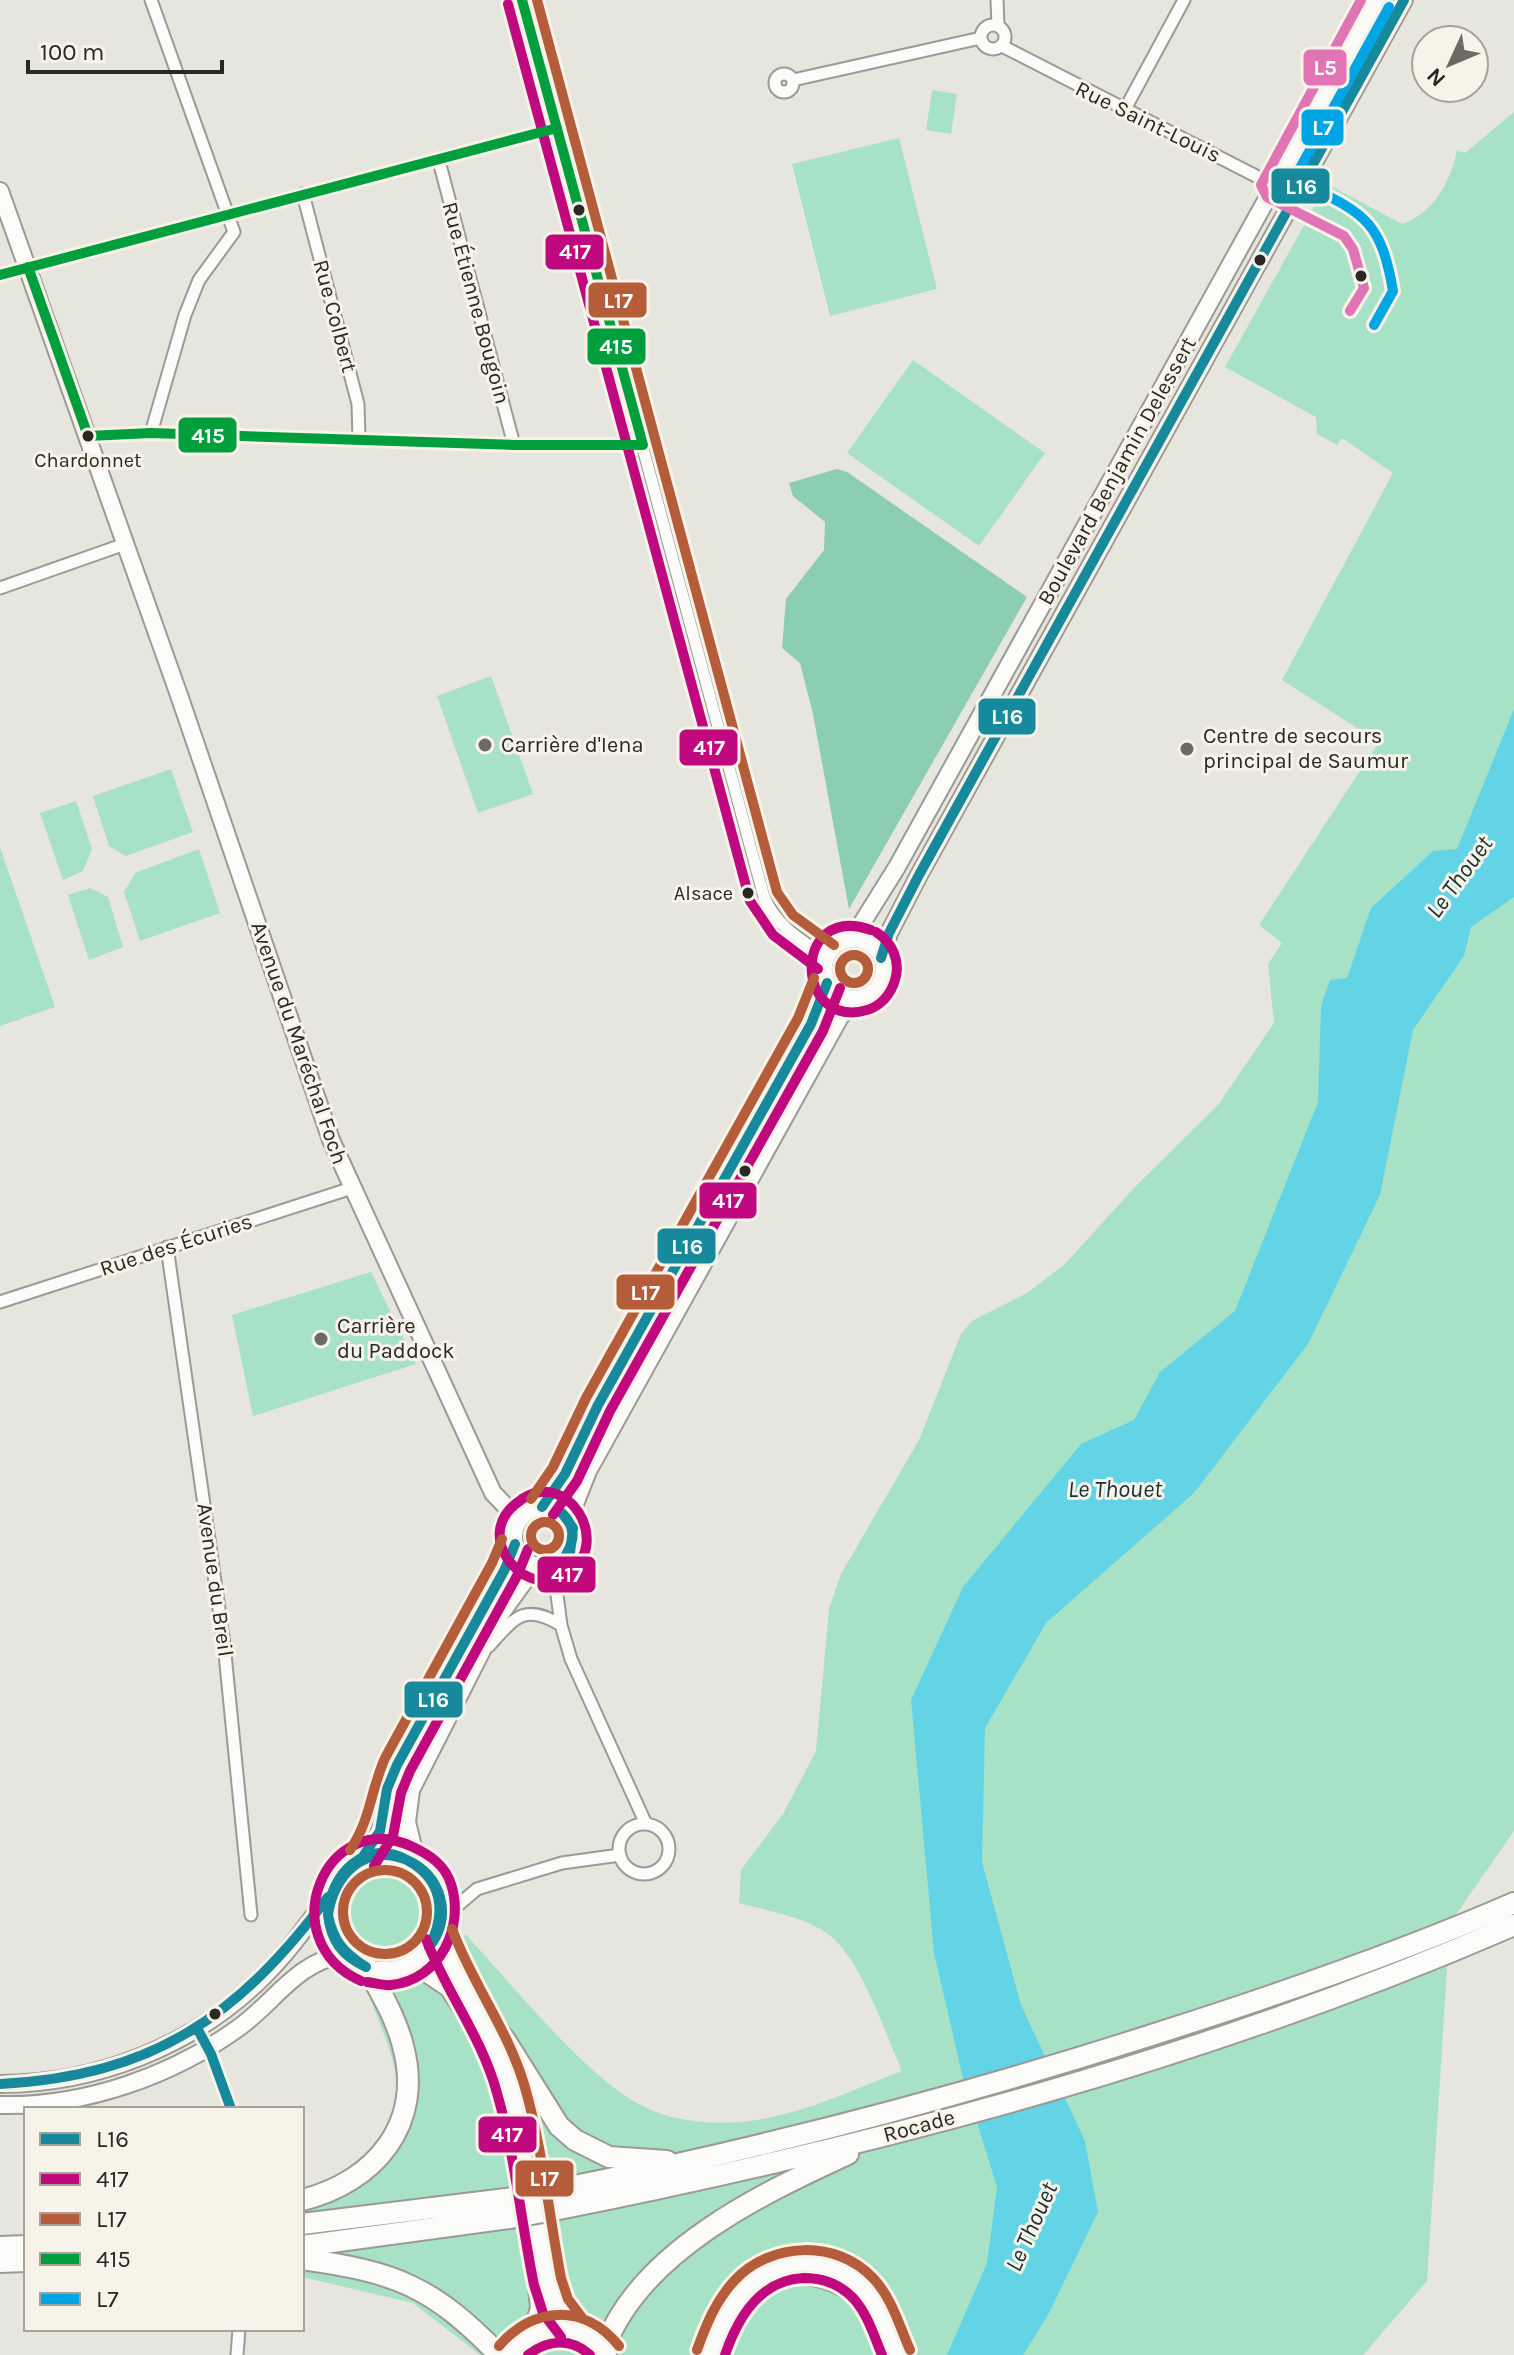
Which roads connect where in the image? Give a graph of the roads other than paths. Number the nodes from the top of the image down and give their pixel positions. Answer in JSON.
{"nodes":[{"id":1,"x":151,"y":0,"type":"edge"},
{"id":2,"x":522,"y":0,"type":"edge"},
{"id":3,"x":997,"y":0,"type":"edge"},
{"id":4,"x":1184,"y":0,"type":"edge"},
{"id":5,"x":1377,"y":0,"type":"edge"},
{"id":6,"x":1404,"y":0,"type":"edge"},
{"id":7,"x":998,"y":26,"type":"junction"},
{"id":8,"x":981,"y":38,"type":"junction"},
{"id":9,"x":1002,"y":46,"type":"junction"},
{"id":10,"x":793,"y":80,"type":"dead end"},
{"id":11,"x":1124,"y":111,"type":"junction"},
{"id":12,"x":557,"y":128,"type":"junction"},
{"id":13,"x":439,"y":161,"type":"junction"},
{"id":14,"x":1275,"y":185,"type":"junction"},
{"id":15,"x":0,"y":191,"type":"edge"},
{"id":16,"x":303,"y":194,"type":"junction"},
{"id":17,"x":1295,"y":196,"type":"junction"},
{"id":18,"x":230,"y":214,"type":"junction"},
{"id":19,"x":28,"y":267,"type":"junction"},
{"id":20,"x":0,"y":275,"type":"edge"},
{"id":21,"x":151,"y":433,"type":"junction"},
{"id":22,"x":88,"y":436,"type":"junction"},
{"id":23,"x":359,"y":439,"type":"junction"},
{"id":24,"x":514,"y":445,"type":"junction"},
{"id":25,"x":643,"y":445,"type":"junction"},
{"id":26,"x":125,"y":544,"type":"junction"},
{"id":27,"x":0,"y":588,"type":"edge"},
{"id":28,"x":852,"y":939,"type":"junction"},
{"id":29,"x":826,"y":957,"type":"junction"},
{"id":30,"x":881,"y":958,"type":"junction"},
{"id":31,"x":827,"y":983,"type":"junction"},
{"id":32,"x":855,"y":999,"type":"junction"},
{"id":33,"x":352,"y":1188,"type":"junction"},
{"id":34,"x":167,"y":1247,"type":"junction"},
{"id":35,"x":0,"y":1302,"type":"edge"},
{"id":36,"x":542,"y":1507,"type":"junction"},
{"id":37,"x":569,"y":1519,"type":"junction"},
{"id":38,"x":519,"y":1520,"type":"junction"},
{"id":39,"x":515,"y":1544,"type":"junction"},
{"id":40,"x":544,"y":1565,"type":"junction"},
{"id":41,"x":561,"y":1625,"type":"junction"},
{"id":42,"x":473,"y":1664,"type":"junction"},
{"id":43,"x":646,"y":1824,"type":"junction"},
{"id":44,"x":620,"y":1855,"type":"junction"},
{"id":45,"x":362,"y":1858,"type":"junction"},
{"id":46,"x":417,"y":1863,"type":"junction"},
{"id":47,"x":328,"y":1897,"type":"junction"},
{"id":48,"x":1514,"y":1903,"type":"edge"},
{"id":49,"x":251,"y":1915,"type":"dead end"},
{"id":50,"x":1514,"y":1925,"type":"edge"},
{"id":51,"x":441,"y":1926,"type":"junction"},
{"id":52,"x":344,"y":1955,"type":"junction"},
{"id":53,"x":412,"y":1964,"type":"junction"},
{"id":54,"x":367,"y":1968,"type":"junction"},
{"id":55,"x":474,"y":2001,"type":"junction"},
{"id":56,"x":197,"y":2028,"type":"junction"},
{"id":57,"x":207,"y":2047,"type":"junction"},
{"id":58,"x":0,"y":2084,"type":"edge"},
{"id":59,"x":0,"y":2105,"type":"edge"},
{"id":60,"x":230,"y":2107,"type":"edge"},
{"id":61,"x":894,"y":2133,"type":"junction"},
{"id":62,"x":691,"y":2163,"type":"junction"},
{"id":63,"x":304,"y":2199,"type":"edge"},
{"id":64,"x":552,"y":2200,"type":"junction"},
{"id":65,"x":508,"y":2208,"type":"junction"},
{"id":66,"x":304,"y":2224,"type":"edge"},
{"id":67,"x":0,"y":2236,"type":"edge"},
{"id":68,"x":24,"y":2236,"type":"edge"},
{"id":69,"x":304,"y":2246,"type":"edge"},
{"id":70,"x":304,"y":2259,"type":"edge"},
{"id":71,"x":572,"y":2328,"type":"junction"},
{"id":72,"x":239,"y":2331,"type":"edge"},
{"id":73,"x":530,"y":2335,"type":"junction"},
{"id":74,"x":892,"y":2343,"type":"edge"},
{"id":75,"x":606,"y":2352,"type":"edge"},
{"id":76,"x":237,"y":2355,"type":"edge"},
{"id":77,"x":499,"y":2355,"type":"edge"},
{"id":78,"x":510,"y":2355,"type":"edge"},
{"id":79,"x":710,"y":2355,"type":"edge"}],
"edges":[{"from":1,"to":18,"type":"street"},
{"from":2,"to":12,"type":"street"},
{"from":3,"to":7,"type":"street"},
{"from":4,"to":11,"type":"street"},
{"from":5,"to":14,"type":"main road","name":"Boulevard Benjamin Delessert"},
{"from":6,"to":17,"type":"main road","name":"Boulevard Benjamin Delessert"},
{"from":7,"to":8,"type":"street"},
{"from":7,"to":9,"type":"street"},
{"from":8,"to":9,"type":"street"},
{"from":8,"to":10,"type":"street"},
{"from":9,"to":11,"type":"street","name":"Rue Saint-Louis"},
{"from":11,"to":14,"type":"street","name":"Rue Saint-Louis"},
{"from":12,"to":13,"type":"street"},
{"from":12,"to":25,"type":"street"},
{"from":13,"to":16,"type":"street"},
{"from":13,"to":24,"type":"street","name":"Rue Étienne Bougoin"},
{"from":14,"to":17,"type":"street","name":"Rue Saint-Louis"},
{"from":14,"to":28,"type":"main road","name":"Boulevard Benjamin Delessert"},
{"from":15,"to":19,"type":"main road","name":"Avenue du Maréchal Foch"},
{"from":16,"to":18,"type":"street"},
{"from":16,"to":23,"type":"street","name":"Rue Colbert"},
{"from":17,"to":30,"type":"main road","name":"Boulevard Benjamin Delessert"},
{"from":18,"to":19,"type":"street"},
{"from":18,"to":21,"type":"street"},
{"from":19,"to":20,"type":"street"},
{"from":19,"to":22,"type":"main road","name":"Avenue du Maréchal Foch"},
{"from":21,"to":22,"type":"street"},
{"from":21,"to":23,"type":"street"},
{"from":22,"to":26,"type":"main road","name":"Avenue du Maréchal Foch"},
{"from":23,"to":24,"type":"street"},
{"from":24,"to":25,"type":"street"},
{"from":25,"to":29,"type":"street"},
{"from":26,"to":27,"type":"street"},
{"from":26,"to":33,"type":"main road","name":"Avenue du Maréchal Foch"},
{"from":28,"to":29,"type":"main road"},
{"from":28,"to":30,"type":"main road"},
{"from":29,"to":31,"type":"main road"},
{"from":30,"to":32,"type":"main road"},
{"from":31,"to":32,"type":"main road"},
{"from":31,"to":36,"type":"main road"},
{"from":32,"to":37,"type":"main road"},
{"from":33,"to":34,"type":"street","name":"Rue des Écuries"},
{"from":33,"to":38,"type":"main road","name":"Avenue du Maréchal Foch"},
{"from":34,"to":35,"type":"street","name":"Rue des Écuries"},
{"from":34,"to":49,"type":"street","name":"Avenue du Breil"},
{"from":36,"to":37,"type":"main road"},
{"from":36,"to":38,"type":"main road"},
{"from":37,"to":40,"type":"main road"},
{"from":38,"to":39,"type":"main road"},
{"from":39,"to":40,"type":"main road"},
{"from":39,"to":45,"type":"main road"},
{"from":40,"to":41,"type":"street"},
{"from":40,"to":42,"type":"main road"},
{"from":41,"to":42,"type":"street"},
{"from":41,"to":43,"type":"street"},
{"from":42,"to":46,"type":"main road"},
{"from":43,"to":44,"type":"street"},
{"from":43,"to":44,"type":"street"},
{"from":44,"to":51,"type":"street"},
{"from":45,"to":46,"type":"main road"},
{"from":45,"to":47,"type":"main road"},
{"from":46,"to":51,"type":"main road"},
{"from":47,"to":52,"type":"main road"},
{"from":47,"to":56,"type":"main road"},
{"from":48,"to":62,"type":"highway"},
{"from":50,"to":61,"type":"highway","name":"Rocade"},
{"from":51,"to":53,"type":"main road"},
{"from":51,"to":55,"type":"main road"},
{"from":52,"to":54,"type":"main road"},
{"from":52,"to":57,"type":"main road"},
{"from":53,"to":54,"type":"main road"},
{"from":53,"to":73,"type":"main road"},
{"from":54,"to":63,"type":"highway"},
{"from":55,"to":62,"type":"highway"},
{"from":55,"to":71,"type":"main road"},
{"from":56,"to":57,"type":"street"},
{"from":56,"to":58,"type":"main road"},
{"from":57,"to":59,"type":"main road"},
{"from":57,"to":60,"type":"street"},
{"from":61,"to":64,"type":"highway","name":"Rocade"},
{"from":61,"to":75,"type":"highway"},
{"from":62,"to":64,"type":"highway"},
{"from":64,"to":65,"type":"highway","name":"Rocade","bridge":true},
{"from":65,"to":66,"type":"highway"},
{"from":65,"to":69,"type":"highway","name":"Rocade"},
{"from":67,"to":68,"type":"highway"},
{"from":70,"to":77,"type":"highway"},
{"from":71,"to":73,"type":"main road"},
{"from":71,"to":75,"type":"main road"},
{"from":72,"to":76,"type":"street"},
{"from":73,"to":78,"type":"main road"},
{"from":74,"to":79,"type":"main road"}]}
